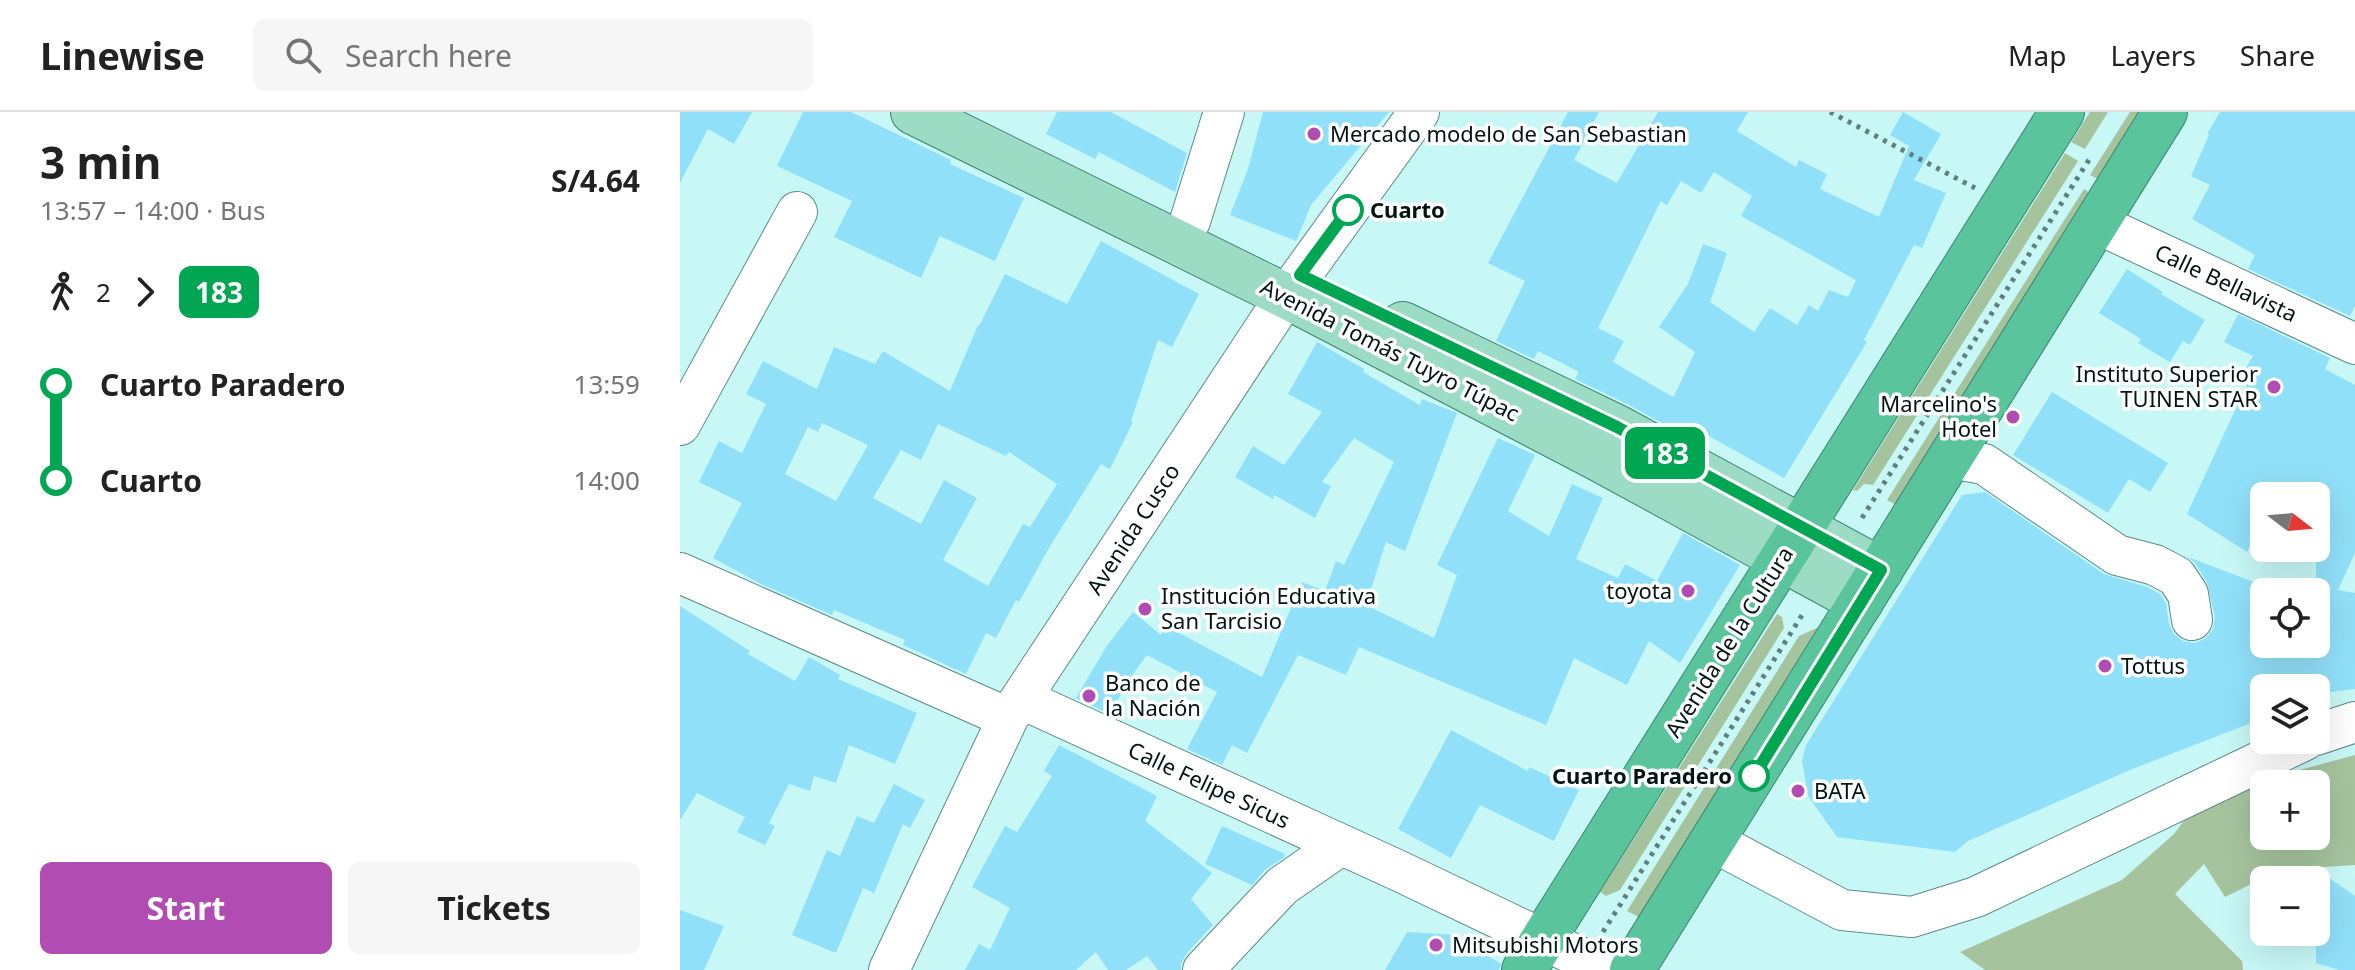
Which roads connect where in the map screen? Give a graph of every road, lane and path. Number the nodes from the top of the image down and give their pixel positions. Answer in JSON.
{"nodes":[{"id":1,"x":913,"y":112,"type":"edge"},
{"id":2,"x":1224,"y":112,"type":"edge"},
{"id":3,"x":1419,"y":112,"type":"edge"},
{"id":4,"x":1830,"y":112,"type":"edge"},
{"id":5,"x":2165,"y":112,"type":"edge"},
{"id":6,"x":2054,"y":115,"type":"edge"},
{"id":7,"x":975,"y":120,"type":"edge"},
{"id":8,"x":1983,"y":193,"type":"dead end"},
{"id":9,"x":797,"y":212,"type":"dead end"},
{"id":10,"x":1190,"y":221,"type":"junction"},
{"id":11,"x":2096,"y":223,"type":"junction"},
{"id":12,"x":1293,"y":285,"type":"junction"},
{"id":13,"x":2355,"y":344,"type":"edge"},
{"id":14,"x":680,"y":425,"type":"edge"},
{"id":15,"x":1950,"y":458,"type":"junction"},
{"id":16,"x":1792,"y":542,"type":"junction"},
{"id":17,"x":680,"y":573,"type":"edge"},
{"id":18,"x":1871,"y":586,"type":"junction"},
{"id":19,"x":2192,"y":620,"type":"dead end"},
{"id":20,"x":1015,"y":708,"type":"junction"},
{"id":21,"x":2355,"y":722,"type":"edge"},
{"id":22,"x":2330,"y":730,"type":"edge"},
{"id":23,"x":2276,"y":754,"type":"edge"},
{"id":24,"x":1714,"y":842,"type":"junction"},
{"id":25,"x":1341,"y":845,"type":"junction"},
{"id":26,"x":1533,"y":955,"type":"edge"},
{"id":27,"x":889,"y":970,"type":"edge"},
{"id":28,"x":1203,"y":970,"type":"edge"},
{"id":29,"x":1602,"y":970,"type":"edge"},
{"id":30,"x":1632,"y":970,"type":"edge"}],
"edges":[{"from":1,"to":7,"type":"main road","name":"Avenida Tomás Tuyro Túpac"},
{"from":2,"to":10,"type":"street"},
{"from":3,"to":12,"type":"street","name":"Avenida Cusco"},
{"from":4,"to":8,"type":"path"},
{"from":5,"to":11,"type":"highway"},
{"from":6,"to":16,"type":"highway","name":"Avenida de la Cultura"},
{"from":7,"to":10,"type":"main road","name":"Avenida Tomás Tuyro Túpac"},
{"from":7,"to":12,"type":"main road","name":"Avenida Tomás Tuyro Túpac"},
{"from":9,"to":14,"type":"street"},
{"from":10,"to":12,"type":"main road","name":"Avenida Tomás Tuyro Túpac"},
{"from":11,"to":13,"type":"street","name":"Calle Bellavista"},
{"from":11,"to":15,"type":"highway"},
{"from":12,"to":16,"type":"main road","name":"Avenida Tomás Tuyro Túpac"},
{"from":12,"to":20,"type":"street","name":"Avenida Cusco"},
{"from":15,"to":18,"type":"highway"},
{"from":15,"to":19,"type":"street"},
{"from":16,"to":18,"type":"main road","name":"Avenida Tomás Tuyro Túpac"},
{"from":16,"to":26,"type":"highway","name":"Avenida de la Cultura"},
{"from":17,"to":20,"type":"street","name":"Calle Felipe Sicus"},
{"from":18,"to":24,"type":"highway"},
{"from":20,"to":25,"type":"street","name":"Calle Felipe Sicus"},
{"from":20,"to":27,"type":"street","name":"Avenida Cusco"},
{"from":21,"to":22,"type":"street"},
{"from":23,"to":24,"type":"street"},
{"from":24,"to":30,"type":"highway"},
{"from":25,"to":26,"type":"street","name":"Calle Felipe Sicus"},
{"from":25,"to":28,"type":"street"},
{"from":26,"to":29,"type":"street","name":"Calle Felipe Sicus"}]}
